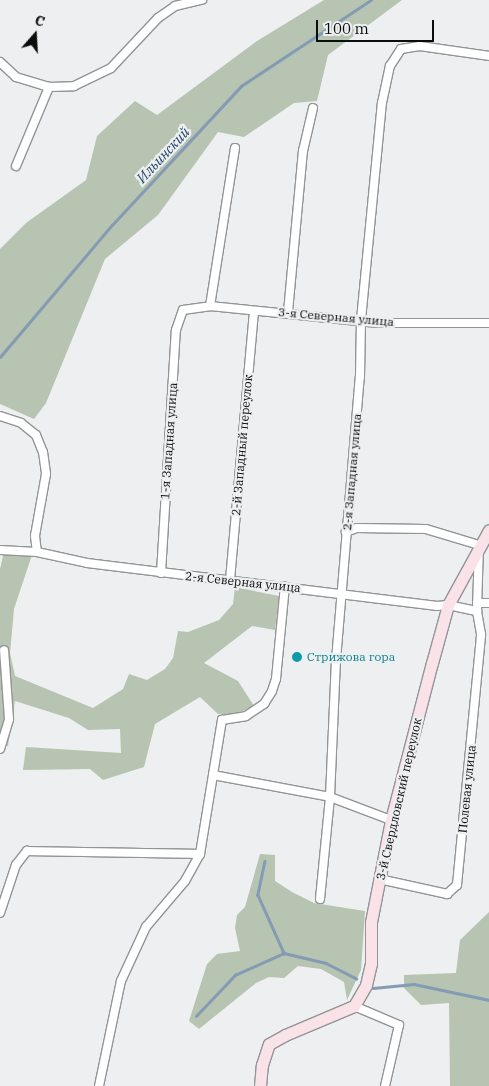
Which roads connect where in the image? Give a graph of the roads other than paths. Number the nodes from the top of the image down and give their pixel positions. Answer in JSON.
{"nodes":[{"id":1,"x":202,"y":0,"type":"edge"},
{"id":2,"x":489,"y":56,"type":"edge"},
{"id":3,"x":0,"y":62,"type":"edge"},
{"id":4,"x":49,"y":87,"type":"junction"},
{"id":5,"x":313,"y":108,"type":"dead end"},
{"id":6,"x":236,"y":148,"type":"dead end"},
{"id":7,"x":16,"y":166,"type":"dead end"},
{"id":8,"x":210,"y":306,"type":"junction"},
{"id":9,"x":183,"y":310,"type":"joint"},
{"id":10,"x":254,"y":311,"type":"junction"},
{"id":11,"x":288,"y":312,"type":"junction"},
{"id":12,"x":362,"y":320,"type":"junction"},
{"id":13,"x":489,"y":323,"type":"edge"},
{"id":14,"x":0,"y":416,"type":"edge"},
{"id":15,"x":489,"y":530,"type":"edge"},
{"id":16,"x":346,"y":532,"type":"junction"},
{"id":17,"x":479,"y":545,"type":"junction"},
{"id":18,"x":0,"y":550,"type":"edge"},
{"id":19,"x":38,"y":552,"type":"junction"},
{"id":20,"x":161,"y":572,"type":"junction"},
{"id":21,"x":230,"y":580,"type":"junction"},
{"id":22,"x":285,"y":586,"type":"junction"},
{"id":23,"x":341,"y":592,"type":"junction"},
{"id":24,"x":489,"y":603,"type":"edge"},
{"id":25,"x":448,"y":605,"type":"junction"},
{"id":26,"x":477,"y":607,"type":"junction"},
{"id":27,"x":4,"y":650,"type":"dead end"},
{"id":28,"x":0,"y":749,"type":"edge"},
{"id":29,"x":213,"y":775,"type":"junction"},
{"id":30,"x":330,"y":797,"type":"junction"},
{"id":31,"x":391,"y":820,"type":"junction"},
{"id":32,"x":200,"y":854,"type":"junction"},
{"id":33,"x":379,"y":879,"type":"junction"},
{"id":34,"x":320,"y":900,"type":"dead end"},
{"id":35,"x":0,"y":913,"type":"edge"},
{"id":36,"x":354,"y":1006,"type":"junction"},
{"id":37,"x":99,"y":1086,"type":"edge"},
{"id":38,"x":260,"y":1086,"type":"edge"},
{"id":39,"x":386,"y":1086,"type":"edge"}],
"edges":[{"from":1,"to":4,"type":"street"},
{"from":2,"to":12,"type":"street","name":"2-я Западная улица"},
{"from":3,"to":4,"type":"street"},
{"from":4,"to":7,"type":"street"},
{"from":5,"to":11,"type":"street"},
{"from":6,"to":8,"type":"street"},
{"from":8,"to":9,"type":"street","name":"3-я Северная улица"},
{"from":8,"to":10,"type":"street","name":"3-я Северная улица"},
{"from":9,"to":20,"type":"street","name":"1-я Западная улица"},
{"from":10,"to":11,"type":"street","name":"3-я Северная улица"},
{"from":10,"to":21,"type":"street","name":"2-й Западный переулок"},
{"from":11,"to":12,"type":"street","name":"3-я Северная улица"},
{"from":12,"to":13,"type":"street","name":"3-я Северная улица"},
{"from":12,"to":16,"type":"street","name":"2-я Западная улица"},
{"from":14,"to":19,"type":"street"},
{"from":15,"to":17,"type":"main road"},
{"from":16,"to":17,"type":"street"},
{"from":16,"to":23,"type":"street","name":"2-я Западная улица"},
{"from":17,"to":25,"type":"main road"},
{"from":17,"to":26,"type":"street"},
{"from":18,"to":19,"type":"street","name":"2-я Северная улица"},
{"from":19,"to":20,"type":"street","name":"2-я Северная улица"},
{"from":20,"to":21,"type":"street","name":"2-я Северная улица"},
{"from":21,"to":22,"type":"street","name":"2-я Северная улица"},
{"from":22,"to":23,"type":"street","name":"2-я Северная улица"},
{"from":22,"to":29,"type":"street"},
{"from":23,"to":25,"type":"street","name":"2-я Северная улица"},
{"from":23,"to":30,"type":"street","name":"2-я Западная улица"},
{"from":24,"to":26,"type":"street","name":"2-я Северная улица"},
{"from":25,"to":26,"type":"street","name":"2-я Северная улица"},
{"from":25,"to":31,"type":"main road","name":"3-й Свердловский переулок"},
{"from":26,"to":33,"type":"street","name":"Полевая улица"},
{"from":27,"to":28,"type":"street"},
{"from":29,"to":30,"type":"street"},
{"from":29,"to":32,"type":"street"},
{"from":30,"to":31,"type":"street"},
{"from":30,"to":34,"type":"street","name":"2-я Западная улица"},
{"from":31,"to":33,"type":"main road","name":"3-й Свердловский переулок"},
{"from":32,"to":35,"type":"street"},
{"from":32,"to":37,"type":"street"},
{"from":33,"to":36,"type":"main road","name":"3-й Свердловский переулок"},
{"from":36,"to":38,"type":"main road"},
{"from":36,"to":39,"type":"street"}]}
